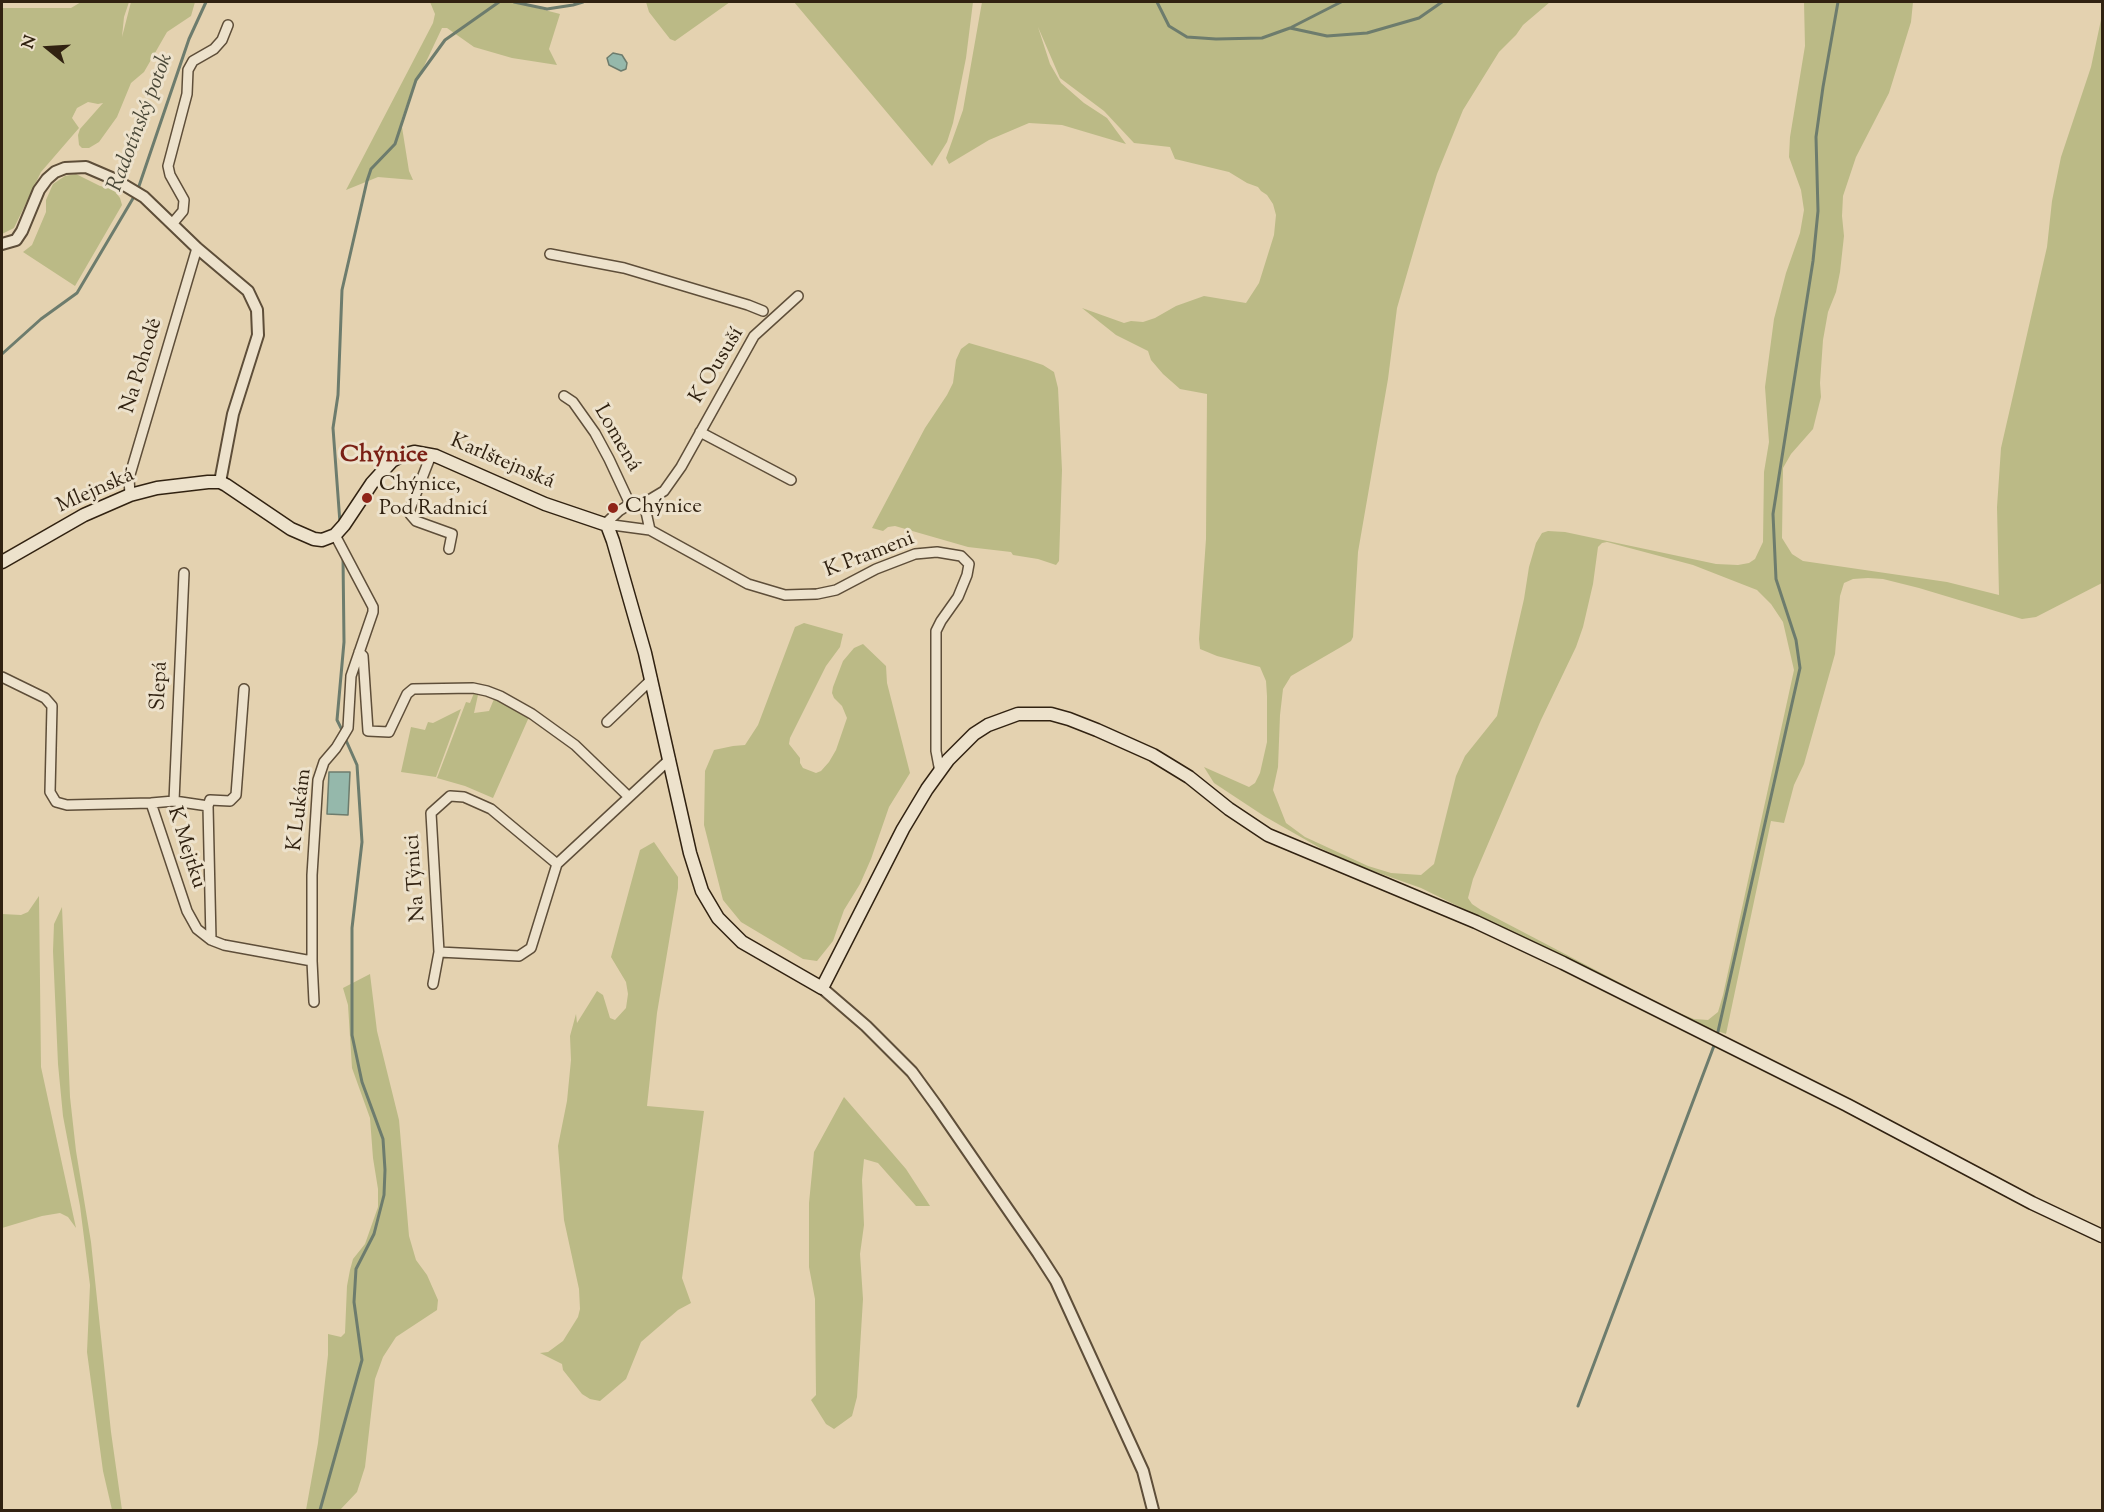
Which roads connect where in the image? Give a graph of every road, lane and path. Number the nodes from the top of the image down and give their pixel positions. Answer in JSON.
{"nodes":[{"id":1,"x":228,"y":25,"type":"dead end"},
{"id":2,"x":172,"y":224,"type":"junction"},
{"id":3,"x":2,"y":244,"type":"edge"},
{"id":4,"x":197,"y":248,"type":"junction"},
{"id":5,"x":549,"y":254,"type":"dead end"},
{"id":6,"x":798,"y":296,"type":"dead end"},
{"id":7,"x":764,"y":312,"type":"dead end"},
{"id":8,"x":564,"y":396,"type":"dead end"},
{"id":9,"x":700,"y":432,"type":"junction"},
{"id":10,"x":431,"y":454,"type":"junction"},
{"id":11,"x":791,"y":480,"type":"dead end"},
{"id":12,"x":220,"y":482,"type":"junction"},
{"id":13,"x":130,"y":495,"type":"junction"},
{"id":14,"x":644,"y":503,"type":"junction"},
{"id":15,"x":630,"y":504,"type":"junction"},
{"id":16,"x":605,"y":524,"type":"junction"},
{"id":17,"x":650,"y":530,"type":"junction"},
{"id":18,"x":335,"y":535,"type":"junction"},
{"id":19,"x":449,"y":549,"type":"dead end"},
{"id":20,"x":2,"y":562,"type":"edge"},
{"id":21,"x":184,"y":573,"type":"dead end"},
{"id":22,"x":359,"y":652,"type":"junction"},
{"id":23,"x":2,"y":677,"type":"edge"},
{"id":24,"x":652,"y":679,"type":"junction"},
{"id":25,"x":244,"y":689,"type":"dead end"},
{"id":26,"x":607,"y":722,"type":"dead end"},
{"id":27,"x":669,"y":759,"type":"junction"},
{"id":28,"x":940,"y":772,"type":"junction"},
{"id":29,"x":629,"y":797,"type":"junction"},
{"id":30,"x":174,"y":801,"type":"junction"},
{"id":31,"x":151,"y":803,"type":"junction"},
{"id":32,"x":208,"y":806,"type":"junction"},
{"id":33,"x":557,"y":864,"type":"junction"},
{"id":34,"x":211,"y":940,"type":"junction"},
{"id":35,"x":439,"y":952,"type":"junction"},
{"id":36,"x":312,"y":962,"type":"junction"},
{"id":37,"x":433,"y":984,"type":"dead end"},
{"id":38,"x":822,"y":988,"type":"junction"},
{"id":39,"x":314,"y":1002,"type":"dead end"},
{"id":40,"x":2103,"y":1236,"type":"edge"},
{"id":41,"x":1154,"y":1510,"type":"edge"}],
"edges":[{"from":1,"to":2,"type":"street"},
{"from":2,"to":3,"type":"street"},
{"from":2,"to":4,"type":"street"},
{"from":4,"to":12,"type":"street"},
{"from":4,"to":13,"type":"street","name":"Na Pohodě"},
{"from":5,"to":7,"type":"street"},
{"from":6,"to":9,"type":"street","name":"K Ousuší"},
{"from":8,"to":15,"type":"street","name":"Lomená"},
{"from":9,"to":11,"type":"street","name":"K Ousuší"},
{"from":9,"to":14,"type":"street","name":"K Ousuší"},
{"from":10,"to":16,"type":"main road","name":"Karlštejnská"},
{"from":10,"to":18,"type":"main road","name":"Karlštejnská"},
{"from":10,"to":19,"type":"street"},
{"from":12,"to":13,"type":"main road","name":"Mlejnská"},
{"from":12,"to":18,"type":"main road"},
{"from":13,"to":20,"type":"main road","name":"Mlejnská"},
{"from":14,"to":15,"type":"street"},
{"from":14,"to":17,"type":"street"},
{"from":15,"to":16,"type":"street"},
{"from":16,"to":17,"type":"street"},
{"from":16,"to":24,"type":"main road"},
{"from":17,"to":28,"type":"street","name":"K Prameni"},
{"from":18,"to":22,"type":"street","name":"K Lukám"},
{"from":21,"to":30,"type":"street","name":"Slepá"},
{"from":22,"to":29,"type":"street"},
{"from":22,"to":36,"type":"street","name":"K Lukám"},
{"from":23,"to":31,"type":"street"},
{"from":24,"to":26,"type":"street"},
{"from":24,"to":27,"type":"main road"},
{"from":25,"to":32,"type":"street"},
{"from":27,"to":29,"type":"street","name":"Na Týnici"},
{"from":27,"to":38,"type":"main road"},
{"from":28,"to":38,"type":"main road"},
{"from":28,"to":40,"type":"main road"},
{"from":29,"to":33,"type":"street","name":"Na Týnici"},
{"from":30,"to":31,"type":"street","name":"K Mejtku"},
{"from":30,"to":32,"type":"street","name":"K Mejtku"},
{"from":31,"to":34,"type":"street","name":"K Mejtku"},
{"from":32,"to":34,"type":"street","name":"K Mejtku"},
{"from":33,"to":35,"type":"street","name":"Na Týnici"},
{"from":33,"to":35,"type":"street","name":"Na Týnici"},
{"from":34,"to":36,"type":"street"},
{"from":35,"to":37,"type":"street","name":"Na Týnici"},
{"from":36,"to":39,"type":"street","name":"K Lukám"},
{"from":38,"to":41,"type":"street"}]}
